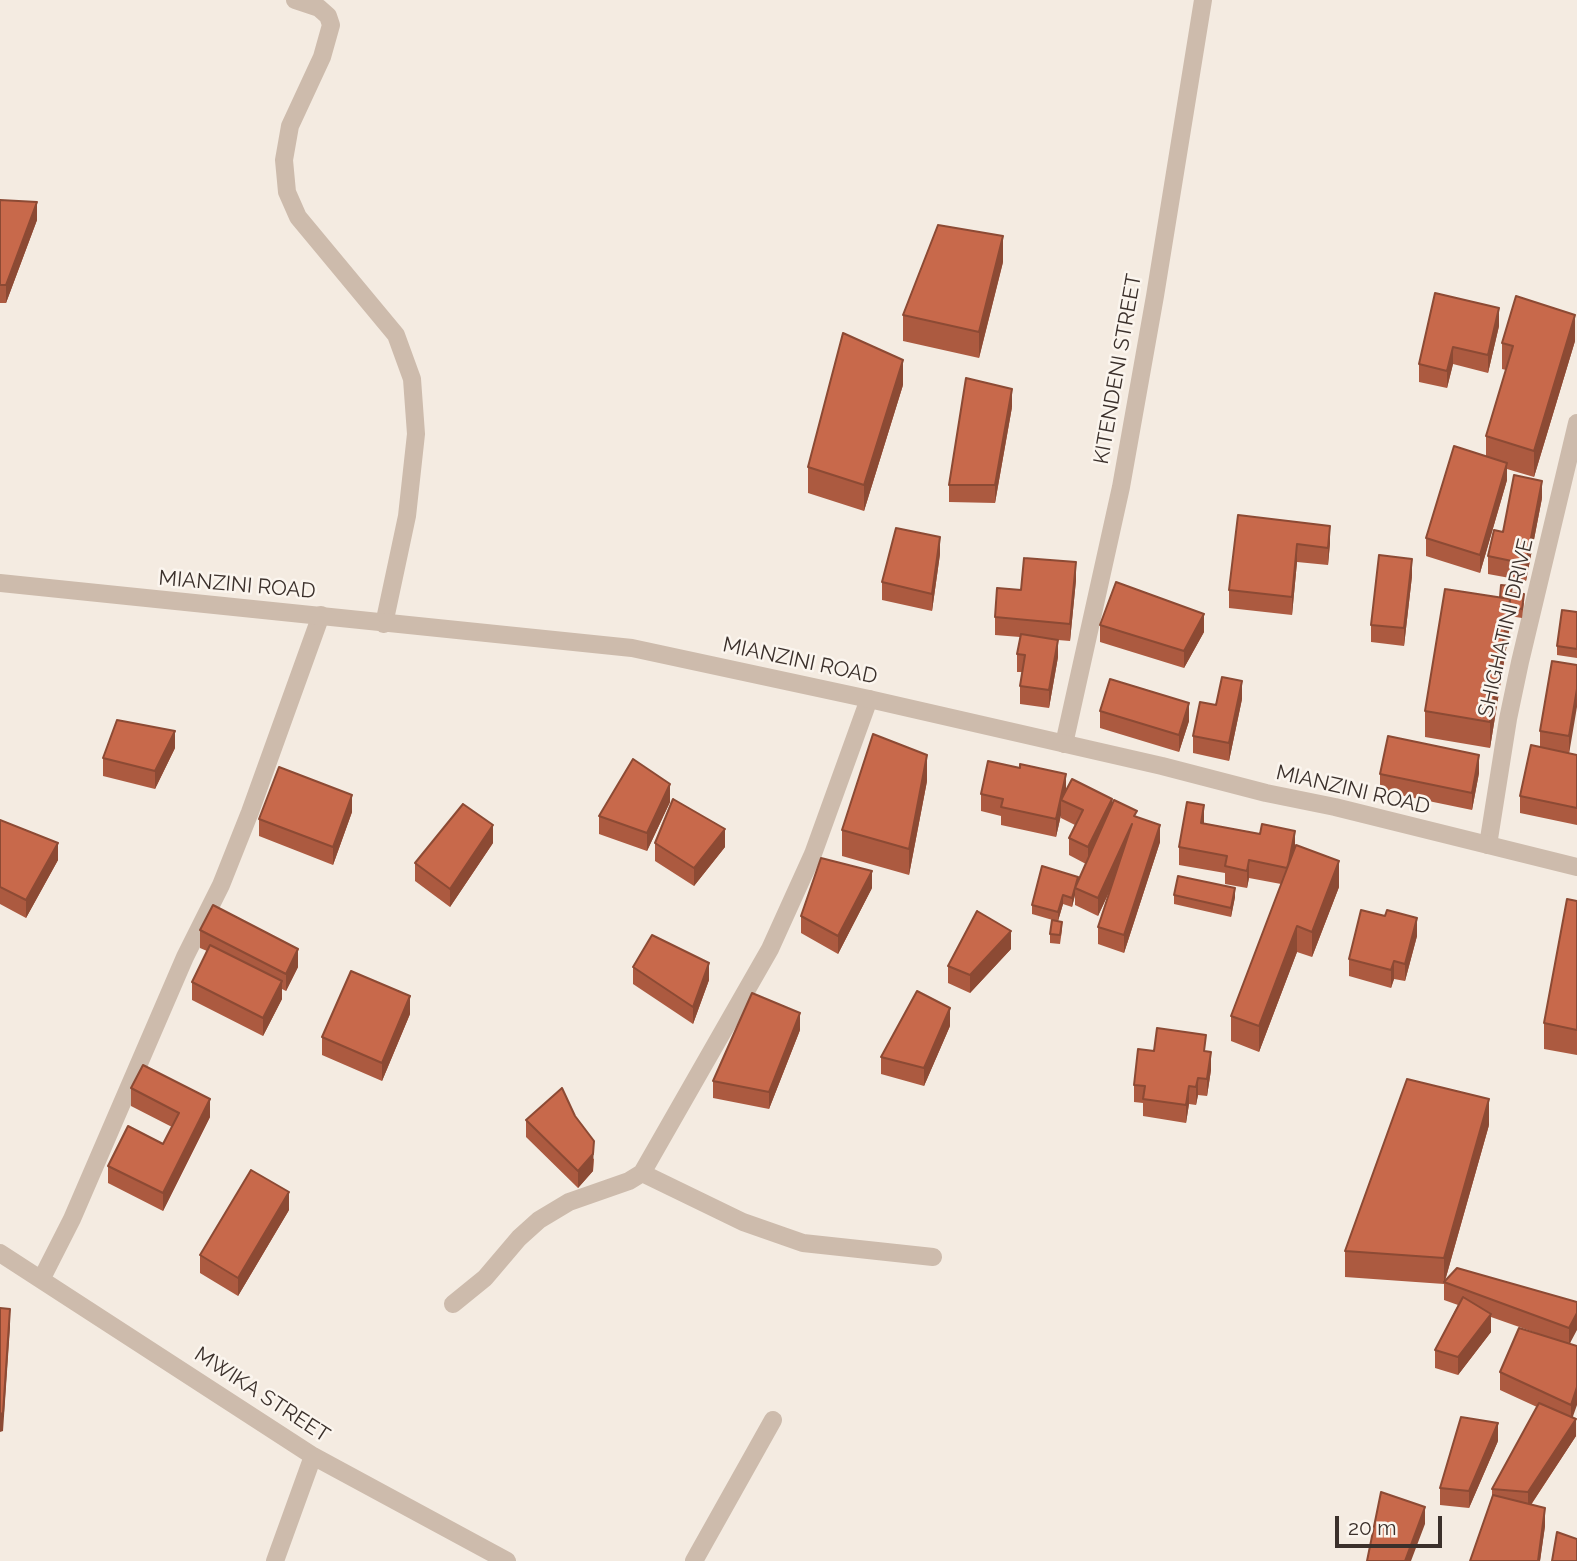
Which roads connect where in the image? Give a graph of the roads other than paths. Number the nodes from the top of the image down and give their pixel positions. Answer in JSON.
{"nodes":[{"id":1,"x":295,"y":0,"type":"edge"},
{"id":2,"x":1203,"y":0,"type":"edge"},
{"id":3,"x":1577,"y":423,"type":"edge"},
{"id":4,"x":0,"y":583,"type":"edge"},
{"id":5,"x":321,"y":615,"type":"junction"},
{"id":6,"x":384,"y":624,"type":"junction"},
{"id":7,"x":869,"y":699,"type":"junction"},
{"id":8,"x":1064,"y":744,"type":"junction"},
{"id":9,"x":1488,"y":845,"type":"junction"},
{"id":10,"x":1577,"y":867,"type":"edge"},
{"id":11,"x":642,"y":1173,"type":"junction"},
{"id":12,"x":0,"y":1253,"type":"edge"},
{"id":13,"x":933,"y":1257,"type":"dead end"},
{"id":14,"x":41,"y":1278,"type":"junction"},
{"id":15,"x":453,"y":1304,"type":"dead end"},
{"id":16,"x":773,"y":1420,"type":"dead end"},
{"id":17,"x":313,"y":1456,"type":"junction"},
{"id":18,"x":275,"y":1561,"type":"edge"},
{"id":19,"x":508,"y":1561,"type":"edge"},
{"id":20,"x":695,"y":1561,"type":"edge"}],
"edges":[{"from":1,"to":6,"type":"street"},
{"from":2,"to":8,"type":"street","name":"KITENDENI STREET"},
{"from":3,"to":9,"type":"street","name":"SHIGHATINI DRIVE"},
{"from":4,"to":5,"type":"street","name":"MIANZINI ROAD"},
{"from":5,"to":6,"type":"street","name":"MIANZINI ROAD"},
{"from":5,"to":14,"type":"street"},
{"from":6,"to":7,"type":"street","name":"MIANZINI ROAD"},
{"from":7,"to":8,"type":"street","name":"MIANZINI ROAD"},
{"from":7,"to":11,"type":"street"},
{"from":8,"to":9,"type":"street","name":"MIANZINI ROAD"},
{"from":9,"to":10,"type":"street","name":"MIANZINI ROAD"},
{"from":11,"to":13,"type":"street"},
{"from":11,"to":15,"type":"street"},
{"from":12,"to":14,"type":"street","name":"MWIKA STREET"},
{"from":14,"to":17,"type":"street","name":"MWIKA STREET"},
{"from":16,"to":20,"type":"street"},
{"from":17,"to":18,"type":"street"},
{"from":17,"to":19,"type":"street","name":"MWIKA STREET"}]}
